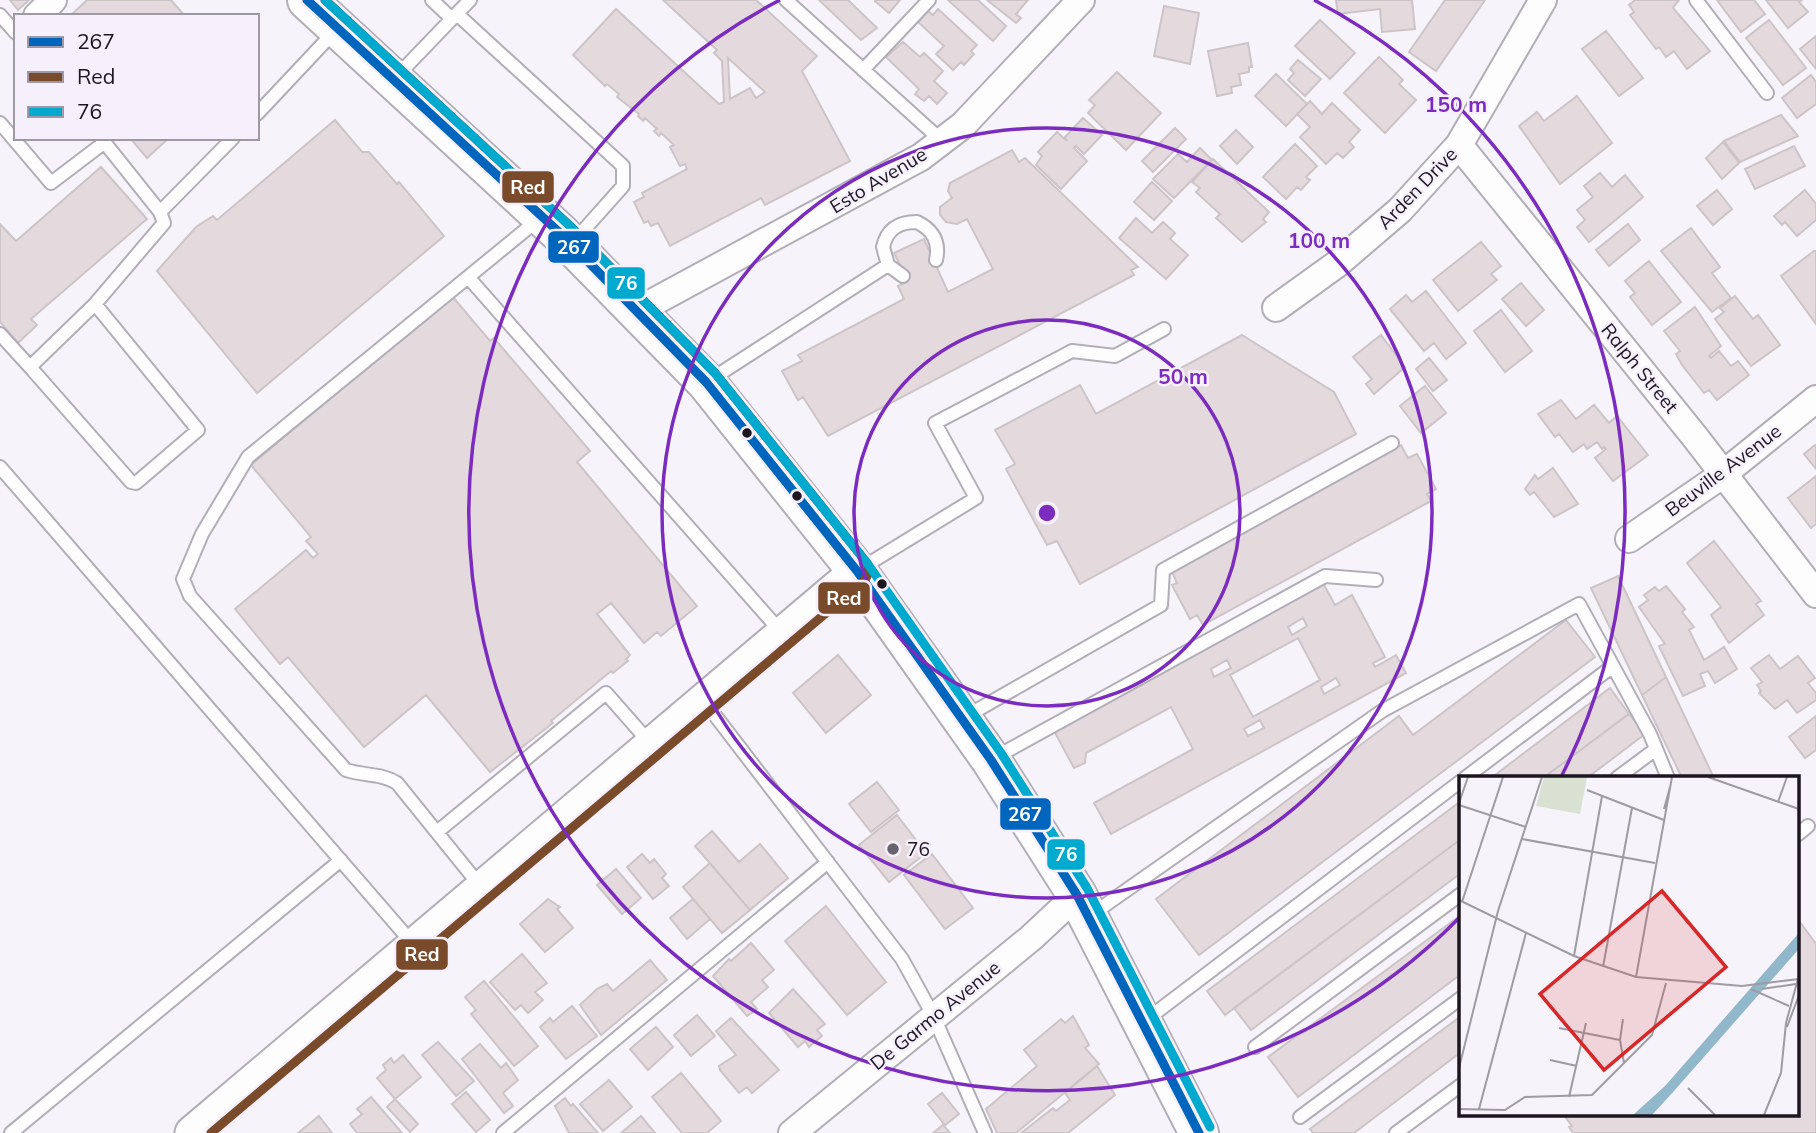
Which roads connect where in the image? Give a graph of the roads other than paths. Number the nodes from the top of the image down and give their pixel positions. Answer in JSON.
{"nodes":[{"id":1,"x":53,"y":0,"type":"edge"},
{"id":2,"x":307,"y":0,"type":"edge"},
{"id":3,"x":432,"y":0,"type":"edge"},
{"id":4,"x":470,"y":0,"type":"edge"},
{"id":5,"x":786,"y":0,"type":"edge"},
{"id":6,"x":929,"y":0,"type":"edge"},
{"id":7,"x":1081,"y":0,"type":"edge"},
{"id":8,"x":1544,"y":0,"type":"edge"},
{"id":9,"x":1696,"y":0,"type":"edge"},
{"id":10,"x":39,"y":14,"type":"edge"},
{"id":11,"x":0,"y":15,"type":"edge"},
{"id":12,"x":454,"y":16,"type":"junction"},
{"id":13,"x":337,"y":28,"type":"junction"},
{"id":14,"x":14,"y":31,"type":"edge"},
{"id":15,"x":863,"y":70,"type":"junction"},
{"id":16,"x":394,"y":80,"type":"junction"},
{"id":17,"x":1767,"y":93,"type":"dead end"},
{"id":18,"x":259,"y":112,"type":"edge"},
{"id":19,"x":0,"y":123,"type":"edge"},
{"id":20,"x":14,"y":139,"type":"edge"},
{"id":21,"x":14,"y":140,"type":"edge"},
{"id":22,"x":103,"y":140,"type":"edge"},
{"id":23,"x":231,"y":140,"type":"edge"},
{"id":24,"x":942,"y":141,"type":"junction"},
{"id":25,"x":1459,"y":145,"type":"junction"},
{"id":26,"x":160,"y":212,"type":"junction"},
{"id":27,"x":542,"y":216,"type":"junction"},
{"id":28,"x":572,"y":244,"type":"junction"},
{"id":29,"x":936,"y":260,"type":"dead end"},
{"id":30,"x":888,"y":265,"type":"junction"},
{"id":31,"x":903,"y":276,"type":"dead end"},
{"id":32,"x":468,"y":277,"type":"junction"},
{"id":33,"x":95,"y":304,"type":"junction"},
{"id":34,"x":1276,"y":308,"type":"dead end"},
{"id":35,"x":637,"y":311,"type":"junction"},
{"id":36,"x":1164,"y":329,"type":"dead end"},
{"id":37,"x":0,"y":334,"type":"edge"},
{"id":38,"x":30,"y":367,"type":"junction"},
{"id":39,"x":706,"y":382,"type":"junction"},
{"id":40,"x":1816,"y":399,"type":"edge"},
{"id":41,"x":1392,"y":443,"type":"dead end"},
{"id":42,"x":0,"y":467,"type":"edge"},
{"id":43,"x":1721,"y":475,"type":"junction"},
{"id":44,"x":1629,"y":539,"type":"dead end"},
{"id":45,"x":857,"y":571,"type":"junction"},
{"id":46,"x":1376,"y":580,"type":"dead end"},
{"id":47,"x":1816,"y":594,"type":"edge"},
{"id":48,"x":782,"y":634,"type":"junction"},
{"id":49,"x":1613,"y":666,"type":"junction"},
{"id":50,"x":703,"y":700,"type":"junction"},
{"id":51,"x":962,"y":718,"type":"junction"},
{"id":52,"x":651,"y":745,"type":"junction"},
{"id":53,"x":1656,"y":749,"type":"junction"},
{"id":54,"x":991,"y":760,"type":"junction"},
{"id":55,"x":1468,"y":776,"type":"edge"},
{"id":56,"x":1620,"y":776,"type":"edge"},
{"id":57,"x":1667,"y":776,"type":"edge"},
{"id":58,"x":1459,"y":783,"type":"edge"},
{"id":59,"x":1808,"y":826,"type":"dead end"},
{"id":60,"x":437,"y":832,"type":"junction"},
{"id":61,"x":1798,"y":834,"type":"edge"},
{"id":62,"x":341,"y":860,"type":"junction"},
{"id":63,"x":828,"y":862,"type":"junction"},
{"id":64,"x":482,"y":888,"type":"junction"},
{"id":65,"x":1459,"y":895,"type":"edge"},
{"id":66,"x":1083,"y":906,"type":"junction"},
{"id":67,"x":414,"y":945,"type":"junction"},
{"id":68,"x":1459,"y":999,"type":"edge"},
{"id":69,"x":933,"y":1015,"type":"junction"},
{"id":70,"x":1142,"y":1023,"type":"junction"},
{"id":71,"x":1255,"y":1047,"type":"dead end"},
{"id":72,"x":1459,"y":1086,"type":"edge"},
{"id":73,"x":1300,"y":1117,"type":"dead end"},
{"id":74,"x":11,"y":1133,"type":"edge"},
{"id":75,"x":192,"y":1133,"type":"edge"},
{"id":76,"x":503,"y":1133,"type":"edge"},
{"id":77,"x":792,"y":1133,"type":"edge"},
{"id":78,"x":985,"y":1133,"type":"edge"},
{"id":79,"x":1199,"y":1133,"type":"edge"},
{"id":80,"x":1396,"y":1133,"type":"edge"}],
"edges":[{"from":1,"to":10,"type":"street"},
{"from":2,"to":13,"type":"main road"},
{"from":3,"to":12,"type":"lane"},
{"from":4,"to":12,"type":"lane"},
{"from":5,"to":15,"type":"lane"},
{"from":6,"to":15,"type":"lane"},
{"from":7,"to":24,"type":"street","name":"Esto Avenue"},
{"from":8,"to":25,"type":"street","name":"Arden Drive"},
{"from":9,"to":17,"type":"lane"},
{"from":11,"to":14,"type":"lane"},
{"from":12,"to":16,"type":"lane"},
{"from":12,"to":28,"type":"lane"},
{"from":13,"to":16,"type":"main road"},
{"from":13,"to":18,"type":"lane"},
{"from":15,"to":24,"type":"lane"},
{"from":16,"to":27,"type":"main road"},
{"from":19,"to":20,"type":"lane"},
{"from":21,"to":22,"type":"lane"},
{"from":22,"to":26,"type":"lane"},
{"from":23,"to":26,"type":"lane"},
{"from":24,"to":35,"type":"street","name":"Esto Avenue"},
{"from":25,"to":34,"type":"street","name":"Arden Drive"},
{"from":25,"to":43,"type":"street","name":"Ralph Street"},
{"from":26,"to":33,"type":"lane"},
{"from":27,"to":28,"type":"main road"},
{"from":27,"to":32,"type":"lane"},
{"from":28,"to":35,"type":"main road"},
{"from":29,"to":30,"type":"lane"},
{"from":30,"to":31,"type":"lane"},
{"from":30,"to":39,"type":"lane"},
{"from":32,"to":48,"type":"lane"},
{"from":32,"to":60,"type":"lane"},
{"from":33,"to":38,"type":"lane"},
{"from":33,"to":38,"type":"lane"},
{"from":35,"to":39,"type":"main road"},
{"from":36,"to":45,"type":"lane"},
{"from":37,"to":38,"type":"lane"},
{"from":39,"to":45,"type":"main road"},
{"from":40,"to":43,"type":"street","name":"Beuville Avenue"},
{"from":41,"to":51,"type":"lane"},
{"from":42,"to":62,"type":"lane"},
{"from":43,"to":44,"type":"street","name":"Beuville Avenue"},
{"from":43,"to":47,"type":"street","name":"Ralph Street"},
{"from":45,"to":48,"type":"street"},
{"from":45,"to":51,"type":"main road"},
{"from":46,"to":54,"type":"lane"},
{"from":48,"to":50,"type":"street"},
{"from":49,"to":53,"type":"lane"},
{"from":49,"to":55,"type":"lane"},
{"from":49,"to":66,"type":"lane"},
{"from":50,"to":52,"type":"street"},
{"from":50,"to":63,"type":"lane"},
{"from":51,"to":54,"type":"main road"},
{"from":52,"to":60,"type":"lane"},
{"from":52,"to":64,"type":"street"},
{"from":53,"to":56,"type":"lane"},
{"from":53,"to":57,"type":"lane"},
{"from":54,"to":66,"type":"main road"},
{"from":58,"to":70,"type":"lane"},
{"from":59,"to":61,"type":"lane"},
{"from":60,"to":64,"type":"lane"},
{"from":62,"to":67,"type":"lane"},
{"from":62,"to":74,"type":"lane"},
{"from":63,"to":69,"type":"lane"},
{"from":63,"to":76,"type":"lane"},
{"from":64,"to":67,"type":"street"},
{"from":65,"to":71,"type":"lane"},
{"from":66,"to":69,"type":"street","name":"De Garmo Avenue"},
{"from":66,"to":70,"type":"main road"},
{"from":67,"to":75,"type":"street"},
{"from":68,"to":73,"type":"lane"},
{"from":69,"to":77,"type":"street","name":"De Garmo Avenue"},
{"from":69,"to":78,"type":"lane"},
{"from":70,"to":79,"type":"main road"},
{"from":72,"to":80,"type":"lane"}]}
